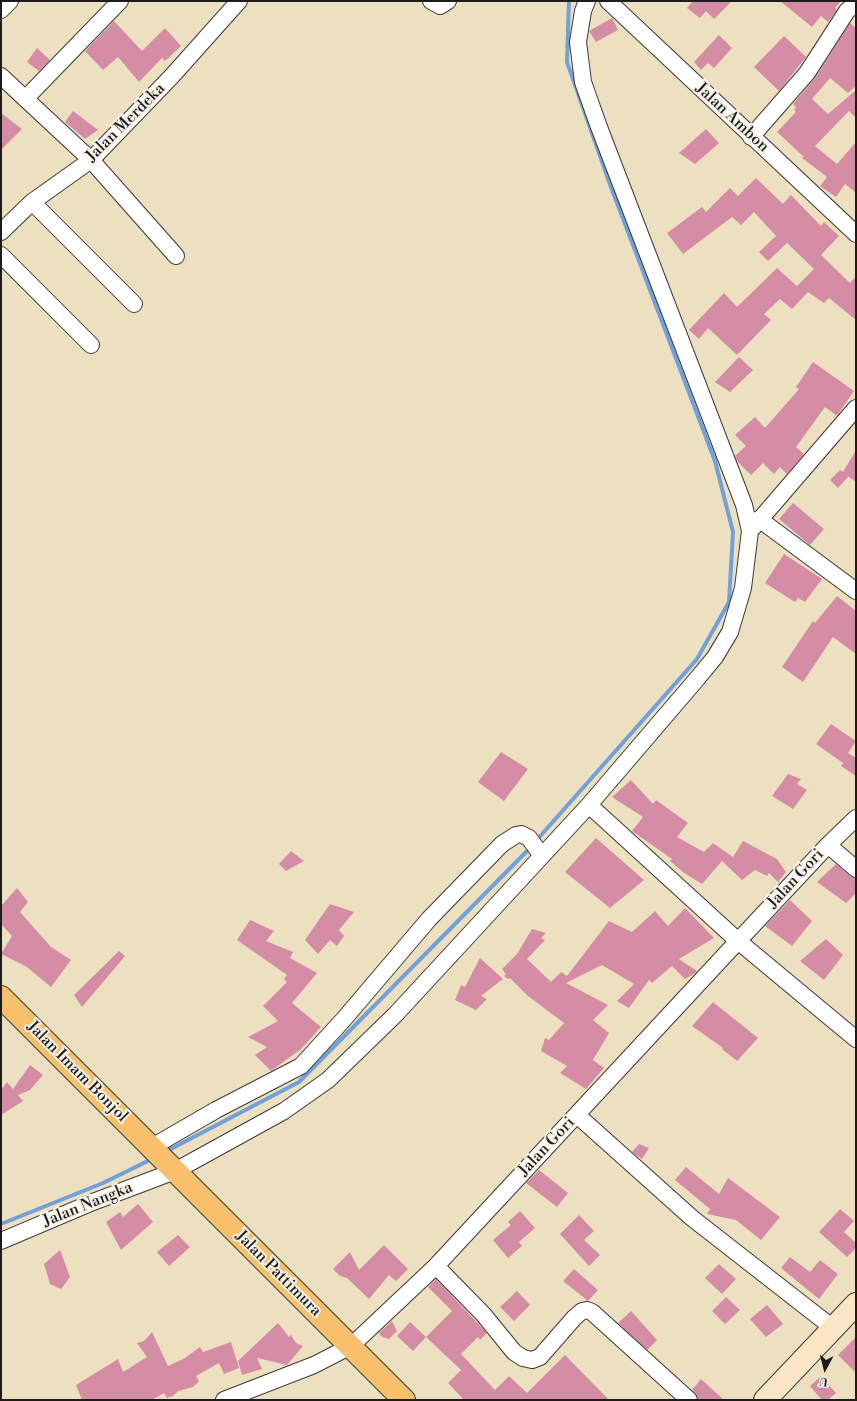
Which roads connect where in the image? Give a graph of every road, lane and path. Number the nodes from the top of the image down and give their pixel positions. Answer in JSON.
{"nodes":[{"id":1,"x":10,"y":1,"type":"edge"},
{"id":2,"x":120,"y":1,"type":"edge"},
{"id":3,"x":239,"y":1,"type":"edge"},
{"id":4,"x":431,"y":1,"type":"edge"},
{"id":5,"x":448,"y":1,"type":"edge"},
{"id":6,"x":587,"y":1,"type":"edge"},
{"id":7,"x":608,"y":1,"type":"edge"},
{"id":8,"x":1,"y":10,"type":"edge"},
{"id":9,"x":853,"y":12,"type":"edge"},
{"id":10,"x":1,"y":76,"type":"edge"},
{"id":11,"x":26,"y":98,"type":"junction"},
{"id":12,"x":751,"y":137,"type":"junction"},
{"id":13,"x":91,"y":160,"type":"junction"},
{"id":14,"x":32,"y":202,"type":"junction"},
{"id":15,"x":1,"y":232,"type":"edge"},
{"id":16,"x":856,"y":234,"type":"edge"},
{"id":17,"x":1,"y":255,"type":"edge"},
{"id":18,"x":176,"y":256,"type":"dead end"},
{"id":19,"x":134,"y":304,"type":"dead end"},
{"id":20,"x":91,"y":345,"type":"dead end"},
{"id":21,"x":856,"y":408,"type":"edge"},
{"id":22,"x":754,"y":525,"type":"junction"},
{"id":23,"x":856,"y":591,"type":"edge"},
{"id":24,"x":589,"y":804,"type":"junction"},
{"id":25,"x":856,"y":818,"type":"edge"},
{"id":26,"x":828,"y":845,"type":"junction"},
{"id":27,"x":540,"y":853,"type":"junction"},
{"id":28,"x":856,"y":869,"type":"edge"},
{"id":29,"x":738,"y":941,"type":"junction"},
{"id":30,"x":1,"y":997,"type":"edge"},
{"id":31,"x":855,"y":1037,"type":"edge"},
{"id":32,"x":577,"y":1115,"type":"junction"},
{"id":33,"x":153,"y":1147,"type":"junction"},
{"id":34,"x":175,"y":1170,"type":"junction"},
{"id":35,"x":1,"y":1241,"type":"edge"},
{"id":36,"x":436,"y":1266,"type":"junction"},
{"id":37,"x":856,"y":1304,"type":"edge"},
{"id":38,"x":834,"y":1328,"type":"junction"},
{"id":39,"x":351,"y":1346,"type":"junction"},
{"id":40,"x":224,"y":1400,"type":"edge"},
{"id":41,"x":404,"y":1400,"type":"edge"},
{"id":42,"x":689,"y":1400,"type":"edge"},
{"id":43,"x":765,"y":1400,"type":"edge"}],
"edges":[{"from":1,"to":8,"type":"street"},
{"from":2,"to":11,"type":"street"},
{"from":3,"to":13,"type":"street","name":"Jalan Merdeka"},
{"from":4,"to":5,"type":"street"},
{"from":6,"to":22,"type":"street"},
{"from":7,"to":12,"type":"street","name":"Jalan Ambon"},
{"from":9,"to":12,"type":"street"},
{"from":10,"to":11,"type":"street"},
{"from":11,"to":13,"type":"street"},
{"from":12,"to":16,"type":"street","name":"Jalan Ambon"},
{"from":13,"to":14,"type":"street","name":"Jalan Merdeka"},
{"from":13,"to":18,"type":"street"},
{"from":14,"to":15,"type":"street","name":"Jalan Merdeka"},
{"from":14,"to":19,"type":"street"},
{"from":17,"to":20,"type":"street"},
{"from":21,"to":22,"type":"street"},
{"from":22,"to":23,"type":"street"},
{"from":22,"to":24,"type":"street","name":"Jalan Nangka"},
{"from":24,"to":27,"type":"street","name":"Jalan Nangka"},
{"from":24,"to":29,"type":"street"},
{"from":25,"to":26,"type":"street","name":"Jalan Gori"},
{"from":26,"to":28,"type":"street"},
{"from":26,"to":29,"type":"street","name":"Jalan Gori"},
{"from":27,"to":33,"type":"street"},
{"from":27,"to":34,"type":"street","name":"Jalan Nangka"},
{"from":29,"to":31,"type":"street"},
{"from":29,"to":32,"type":"street","name":"Jalan Gori"},
{"from":30,"to":33,"type":"main road","name":"Jalan Imam Bonjol"},
{"from":32,"to":36,"type":"street","name":"Jalan Gori"},
{"from":32,"to":38,"type":"street"},
{"from":33,"to":34,"type":"main road","name":"Jalan Pattimura"},
{"from":34,"to":35,"type":"street","name":"Jalan Nangka"},
{"from":34,"to":39,"type":"main road","name":"Jalan Pattimura"},
{"from":36,"to":39,"type":"street","name":"Jalan Gori"},
{"from":36,"to":42,"type":"street"},
{"from":37,"to":38,"type":"main road"},
{"from":38,"to":43,"type":"main road"},
{"from":39,"to":40,"type":"street"},
{"from":39,"to":41,"type":"main road","name":"Jalan Pattimura"}]}
